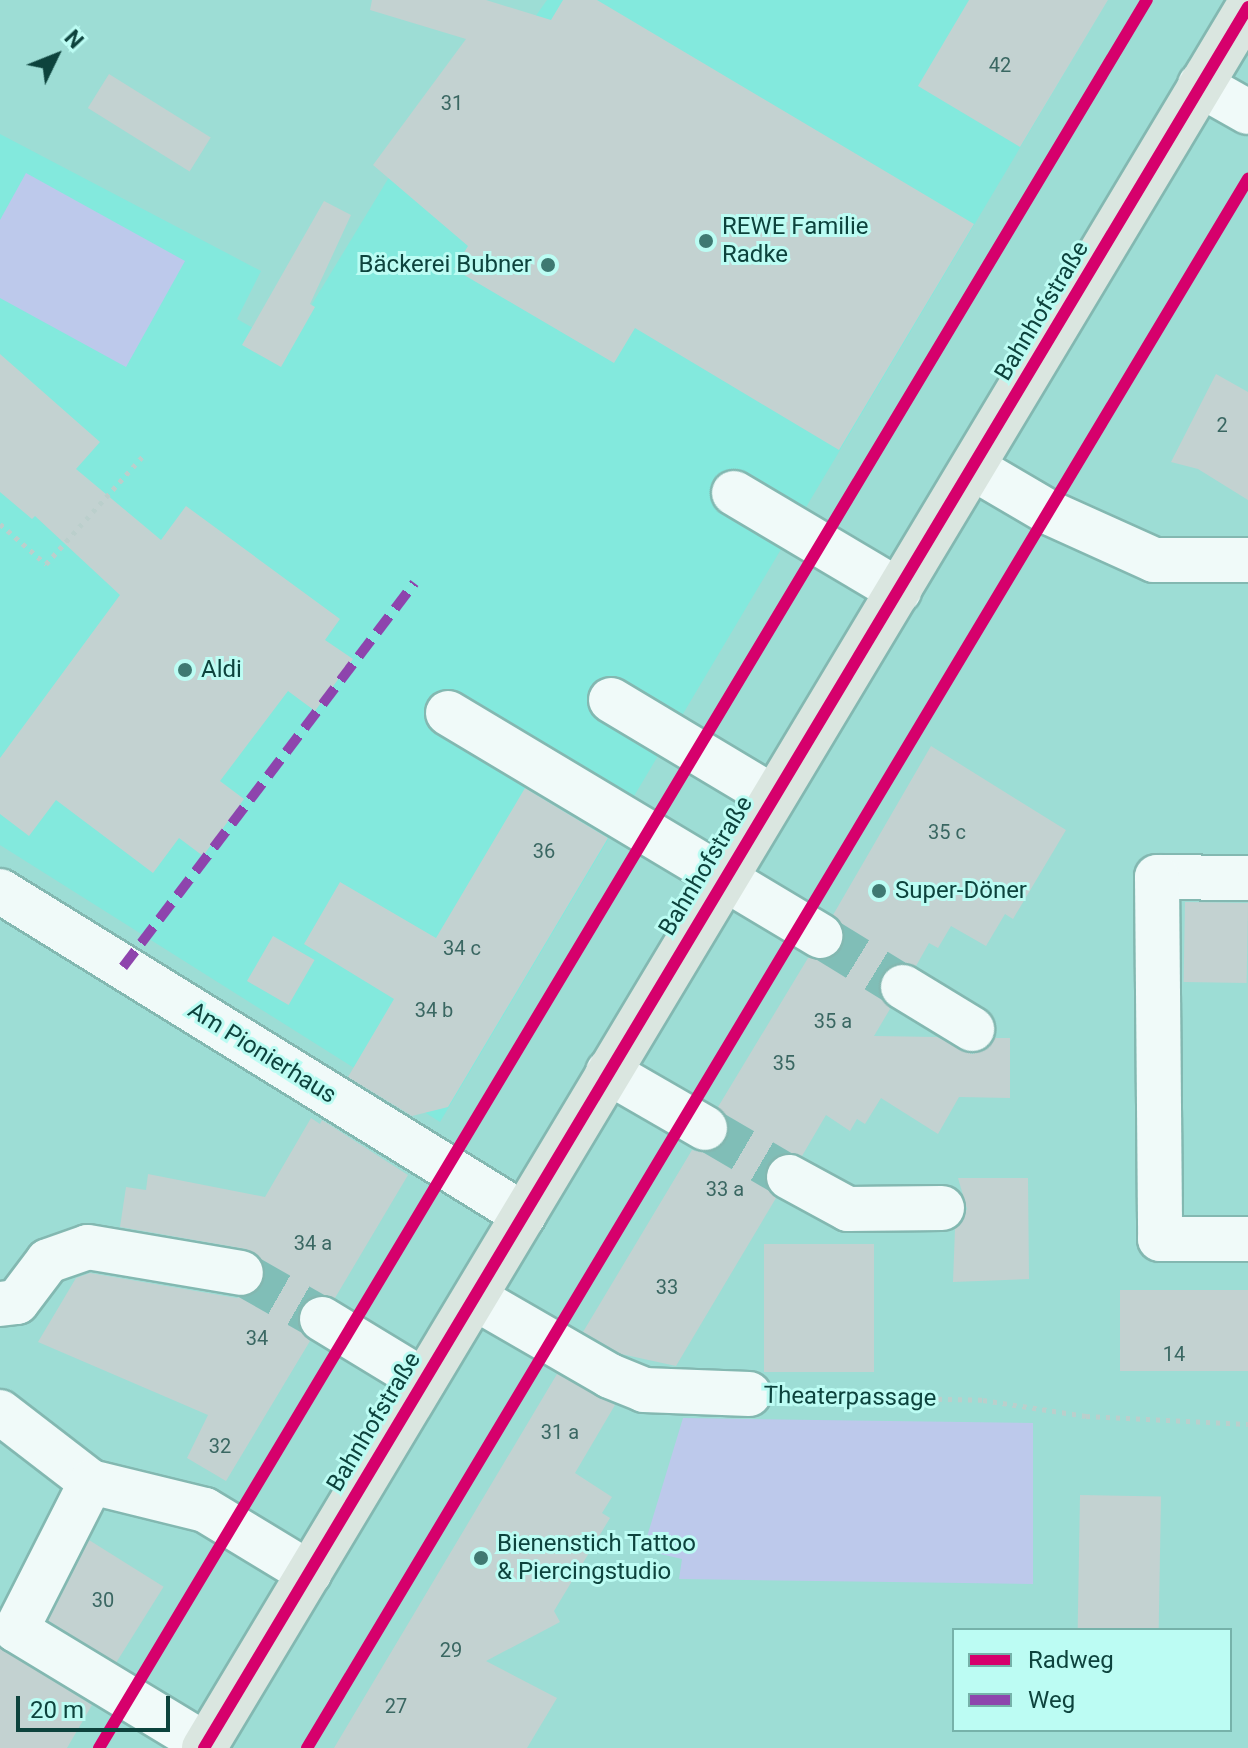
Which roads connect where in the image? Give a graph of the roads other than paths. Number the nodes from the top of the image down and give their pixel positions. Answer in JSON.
{"nodes":[{"id":1,"x":1248,"y":7,"type":"edge"},
{"id":2,"x":1200,"y":85,"type":"junction"},
{"id":3,"x":1248,"y":112,"type":"edge"},
{"id":4,"x":975,"y":469,"type":"junction"},
{"id":5,"x":734,"y":493,"type":"dead end"},
{"id":6,"x":1248,"y":560,"type":"edge"},
{"id":7,"x":899,"y":591,"type":"junction"},
{"id":8,"x":611,"y":700,"type":"dead end"},
{"id":9,"x":448,"y":713,"type":"dead end"},
{"id":10,"x":773,"y":797,"type":"junction"},
{"id":11,"x":1248,"y":878,"type":"edge"},
{"id":12,"x":724,"y":879,"type":"junction"},
{"id":13,"x":0,"y":891,"type":"edge"},
{"id":14,"x":820,"y":936,"type":"tunnel mouth"},
{"id":15,"x":903,"y":987,"type":"tunnel mouth"},
{"id":16,"x":972,"y":1029,"type":"dead end"},
{"id":17,"x":608,"y":1072,"type":"junction"},
{"id":18,"x":705,"y":1128,"type":"tunnel mouth"},
{"id":19,"x":789,"y":1177,"type":"tunnel mouth"},
{"id":20,"x":942,"y":1208,"type":"dead end"},
{"id":21,"x":524,"y":1215,"type":"junction"},
{"id":22,"x":1248,"y":1239,"type":"edge"},
{"id":23,"x":241,"y":1273,"type":"tunnel mouth"},
{"id":24,"x":475,"y":1298,"type":"junction"},
{"id":25,"x":0,"y":1304,"type":"edge"},
{"id":26,"x":322,"y":1319,"type":"tunnel mouth"},
{"id":27,"x":424,"y":1381,"type":"junction"},
{"id":28,"x":749,"y":1394,"type":"road end"},
{"id":29,"x":0,"y":1412,"type":"edge"},
{"id":30,"x":91,"y":1482,"type":"junction"},
{"id":31,"x":309,"y":1573,"type":"junction"},
{"id":32,"x":8,"y":1633,"type":"edge"},
{"id":33,"x":205,"y":1746,"type":"edge"}],
"edges":[{"from":1,"to":2,"type":"main road","name":"Bahnhofstraße"},
{"from":2,"to":3,"type":"street"},
{"from":2,"to":4,"type":"main road","name":"Bahnhofstraße"},
{"from":4,"to":6,"type":"street"},
{"from":4,"to":7,"type":"main road","name":"Bahnhofstraße"},
{"from":5,"to":7,"type":"street"},
{"from":7,"to":10,"type":"main road","name":"Bahnhofstraße"},
{"from":8,"to":10,"type":"street"},
{"from":9,"to":12,"type":"street"},
{"from":10,"to":12,"type":"main road","name":"Bahnhofstraße"},
{"from":11,"to":22,"type":"street"},
{"from":12,"to":14,"type":"street"},
{"from":12,"to":17,"type":"main road","name":"Bahnhofstraße"},
{"from":13,"to":21,"type":"street","name":"Am Pionierhaus"},
{"from":15,"to":16,"type":"street"},
{"from":17,"to":18,"type":"street"},
{"from":17,"to":21,"type":"main road","name":"Bahnhofstraße"},
{"from":19,"to":20,"type":"street"},
{"from":21,"to":24,"type":"main road","name":"Bahnhofstraße"},
{"from":23,"to":25,"type":"street"},
{"from":24,"to":27,"type":"main road","name":"Bahnhofstraße"},
{"from":24,"to":28,"type":"street","name":"Theaterpassage"},
{"from":26,"to":27,"type":"street"},
{"from":27,"to":31,"type":"main road","name":"Bahnhofstraße"},
{"from":29,"to":30,"type":"street"},
{"from":30,"to":31,"type":"street"},
{"from":30,"to":32,"type":"street"},
{"from":31,"to":33,"type":"main road","name":"Bahnhofstraße"},
{"from":32,"to":33,"type":"street"}]}
